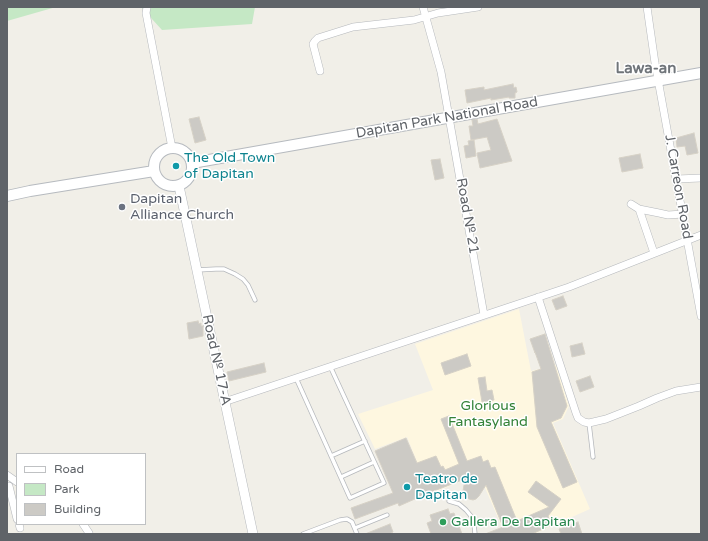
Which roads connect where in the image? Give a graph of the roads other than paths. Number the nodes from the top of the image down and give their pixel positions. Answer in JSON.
{"nodes":[{"id":1,"x":148,"y":7,"type":"edge"},
{"id":2,"x":423,"y":7,"type":"edge"},
{"id":3,"x":478,"y":7,"type":"edge"},
{"id":4,"x":647,"y":7,"type":"edge"},
{"id":5,"x":425,"y":17,"type":"junction"},
{"id":6,"x":320,"y":71,"type":"dead end"},
{"id":7,"x":701,"y":73,"type":"edge"},
{"id":8,"x":659,"y":81,"type":"junction"},
{"id":9,"x":450,"y":117,"type":"junction"},
{"id":10,"x":172,"y":148,"type":"junction"},
{"id":11,"x":192,"y":163,"type":"junction"},
{"id":12,"x":154,"y":171,"type":"junction"},
{"id":13,"x":701,"y":178,"type":"edge"},
{"id":14,"x":677,"y":179,"type":"junction"},
{"id":15,"x":179,"y":186,"type":"junction"},
{"id":16,"x":7,"y":196,"type":"edge"},
{"id":17,"x":631,"y":204,"type":"dead end"},
{"id":18,"x":639,"y":209,"type":"junction"},
{"id":19,"x":683,"y":214,"type":"junction"},
{"id":20,"x":701,"y":235,"type":"edge"},
{"id":21,"x":687,"y":240,"type":"junction"},
{"id":22,"x":654,"y":253,"type":"junction"},
{"id":23,"x":197,"y":270,"type":"junction"},
{"id":24,"x":538,"y":297,"type":"junction"},
{"id":25,"x":255,"y":300,"type":"dead end"},
{"id":26,"x":484,"y":315,"type":"junction"},
{"id":27,"x":701,"y":316,"type":"edge"},
{"id":28,"x":330,"y":366,"type":"junction"},
{"id":29,"x":296,"y":378,"type":"junction"},
{"id":30,"x":701,"y":387,"type":"edge"},
{"id":31,"x":224,"y":402,"type":"junction"},
{"id":32,"x":589,"y":423,"type":"junction"},
{"id":33,"x":365,"y":441,"type":"junction"},
{"id":34,"x":331,"y":456,"type":"junction"},
{"id":35,"x":592,"y":458,"type":"dead end"},
{"id":36,"x":374,"y":462,"type":"junction"},
{"id":37,"x":7,"y":475,"type":"edge"},
{"id":38,"x":341,"y":477,"type":"junction"},
{"id":39,"x":16,"y":481,"type":"edge"},
{"id":40,"x":8,"y":486,"type":"edge"},
{"id":41,"x":449,"y":501,"type":"dead end"},
{"id":42,"x":16,"y":515,"type":"edge"},
{"id":43,"x":387,"y":515,"type":"dead end"},
{"id":44,"x":84,"y":525,"type":"edge"},
{"id":45,"x":355,"y":528,"type":"junction"},
{"id":46,"x":90,"y":534,"type":"edge"},
{"id":47,"x":253,"y":534,"type":"edge"},
{"id":48,"x":303,"y":534,"type":"edge"},
{"id":49,"x":357,"y":534,"type":"edge"},
{"id":50,"x":475,"y":534,"type":"edge"}],
"edges":[{"from":1,"to":10,"type":"street"},
{"from":2,"to":5,"type":"street","name":"Road № 21"},
{"from":3,"to":5,"type":"street"},
{"from":4,"to":8,"type":"street","name":"J. Carreon Road"},
{"from":5,"to":6,"type":"street"},
{"from":5,"to":9,"type":"street","name":"Road № 21"},
{"from":7,"to":8,"type":"main road","name":"Dapitan Park National Road"},
{"from":8,"to":9,"type":"main road","name":"Dapitan Park National Road"},
{"from":8,"to":14,"type":"street","name":"J. Carreon Road"},
{"from":9,"to":11,"type":"main road","name":"Dapitan Park National Road"},
{"from":9,"to":26,"type":"street","name":"Road № 21"},
{"from":10,"to":11,"type":"main road"},
{"from":10,"to":12,"type":"main road"},
{"from":11,"to":15,"type":"main road"},
{"from":12,"to":15,"type":"main road"},
{"from":12,"to":16,"type":"main road"},
{"from":13,"to":14,"type":"street"},
{"from":14,"to":19,"type":"street","name":"J. Carreon Road"},
{"from":15,"to":23,"type":"street","name":"Road № 17-A"},
{"from":17,"to":18,"type":"street"},
{"from":18,"to":19,"type":"street"},
{"from":18,"to":22,"type":"street"},
{"from":19,"to":21,"type":"street","name":"J. Carreon Road"},
{"from":20,"to":21,"type":"street"},
{"from":21,"to":22,"type":"street"},
{"from":21,"to":27,"type":"street","name":"J. Carreon Road"},
{"from":22,"to":24,"type":"street"},
{"from":23,"to":25,"type":"lane"},
{"from":23,"to":31,"type":"street","name":"Road № 17-A"},
{"from":24,"to":26,"type":"street"},
{"from":24,"to":32,"type":"street"},
{"from":26,"to":28,"type":"street"},
{"from":28,"to":29,"type":"street"},
{"from":28,"to":33,"type":"lane"},
{"from":29,"to":31,"type":"street"},
{"from":29,"to":34,"type":"lane"},
{"from":30,"to":32,"type":"street"},
{"from":31,"to":47,"type":"street","name":"Road № 17-A"},
{"from":32,"to":35,"type":"lane"},
{"from":33,"to":34,"type":"lane"},
{"from":33,"to":36,"type":"lane"},
{"from":34,"to":38,"type":"lane"},
{"from":36,"to":38,"type":"lane"},
{"from":36,"to":38,"type":"lane"},
{"from":37,"to":39,"type":"street"},
{"from":39,"to":40,"type":"street"},
{"from":40,"to":42,"type":"street"},
{"from":41,"to":50,"type":"lane"},
{"from":43,"to":45,"type":"lane"},
{"from":44,"to":46,"type":"street"},
{"from":45,"to":48,"type":"lane"},
{"from":45,"to":49,"type":"lane"}]}
